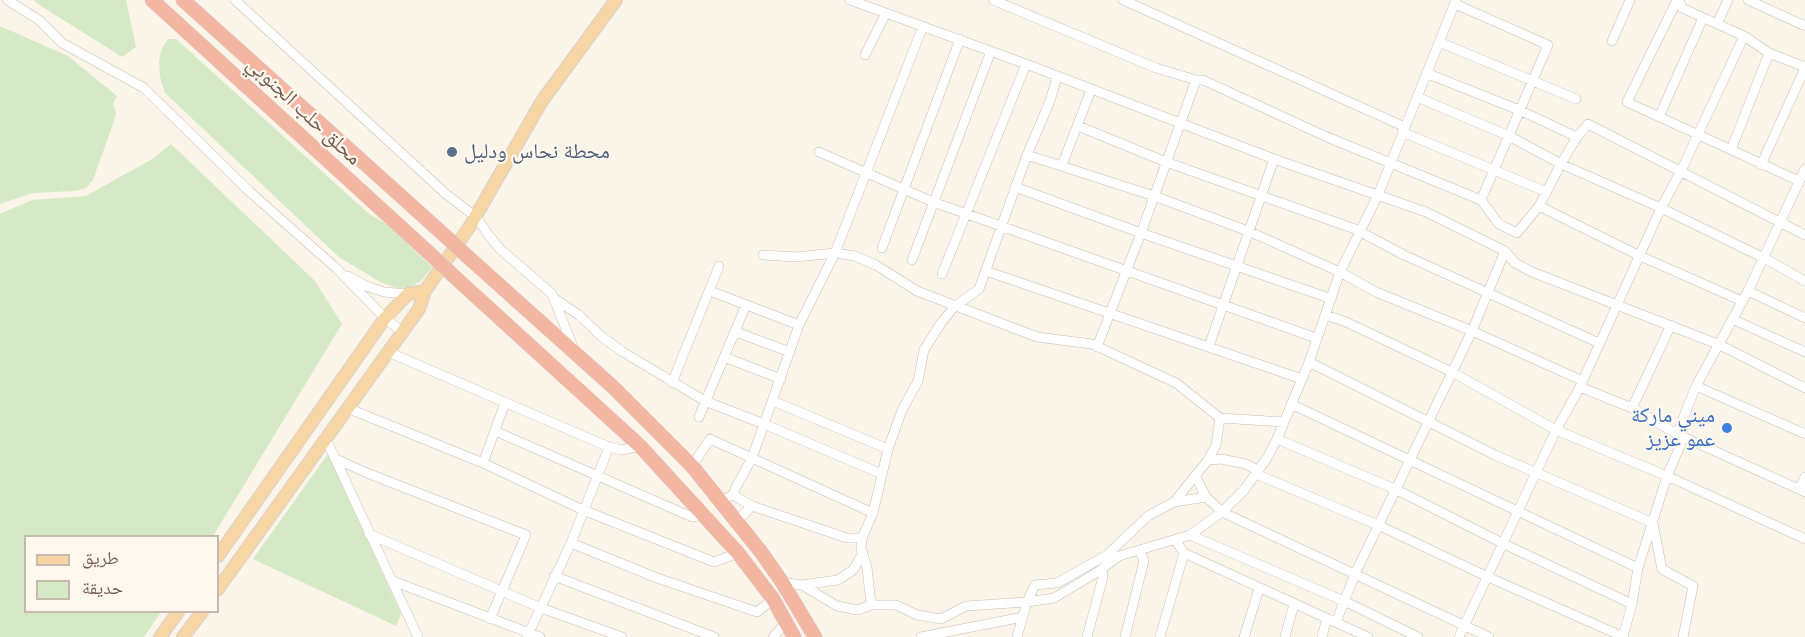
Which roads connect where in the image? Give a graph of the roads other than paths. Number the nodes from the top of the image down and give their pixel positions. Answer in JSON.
{"nodes":[{"id":1,"x":7,"y":0,"type":"edge"},
{"id":2,"x":152,"y":0,"type":"edge"},
{"id":3,"x":183,"y":0,"type":"edge"},
{"id":4,"x":235,"y":0,"type":"edge"},
{"id":5,"x":616,"y":0,"type":"edge"},
{"id":6,"x":850,"y":0,"type":"edge"},
{"id":7,"x":993,"y":0,"type":"edge"},
{"id":8,"x":1123,"y":0,"type":"edge"},
{"id":9,"x":1630,"y":0,"type":"edge"},
{"id":10,"x":1728,"y":0,"type":"edge"},
{"id":11,"x":1748,"y":0,"type":"edge"},
{"id":12,"x":1456,"y":2,"type":"edge"},
{"id":13,"x":1681,"y":2,"type":"edge"},
{"id":14,"x":1768,"y":4,"type":"edge"},
{"id":15,"x":886,"y":13,"type":"junction"},
{"id":16,"x":1703,"y":18,"type":"junction"},
{"id":17,"x":1717,"y":24,"type":"junction"},
{"id":18,"x":923,"y":26,"type":"junction"},
{"id":19,"x":1805,"y":26,"type":"edge"},
{"id":20,"x":1744,"y":36,"type":"junction"},
{"id":21,"x":960,"y":39,"type":"junction"},
{"id":22,"x":1611,"y":41,"type":"dead end"},
{"id":23,"x":1439,"y":42,"type":"junction"},
{"id":24,"x":991,"y":51,"type":"junction"},
{"id":25,"x":1769,"y":53,"type":"junction"},
{"id":26,"x":865,"y":55,"type":"dead end"},
{"id":27,"x":1026,"y":64,"type":"junction"},
{"id":28,"x":1805,"y":67,"type":"edge"},
{"id":29,"x":1426,"y":73,"type":"junction"},
{"id":30,"x":1057,"y":77,"type":"junction"},
{"id":31,"x":1196,"y":80,"type":"junction"},
{"id":32,"x":1531,"y":80,"type":"junction"},
{"id":33,"x":1091,"y":90,"type":"junction"},
{"id":34,"x":1418,"y":97,"type":"junction"},
{"id":35,"x":1576,"y":99,"type":"dead end"},
{"id":36,"x":1519,"y":110,"type":"junction"},
{"id":37,"x":1659,"y":117,"type":"junction"},
{"id":38,"x":1179,"y":124,"type":"junction"},
{"id":39,"x":1078,"y":126,"type":"junction"},
{"id":40,"x":1403,"y":130,"type":"junction"},
{"id":41,"x":1698,"y":135,"type":"junction"},
{"id":42,"x":1509,"y":136,"type":"junction"},
{"id":43,"x":1577,"y":137,"type":"junction"},
{"id":44,"x":1731,"y":150,"type":"junction"},
{"id":45,"x":819,"y":152,"type":"dead end"},
{"id":46,"x":1027,"y":155,"type":"junction"},
{"id":47,"x":1274,"y":159,"type":"junction"},
{"id":48,"x":1390,"y":161,"type":"junction"},
{"id":49,"x":1166,"y":162,"type":"junction"},
{"id":50,"x":1561,"y":164,"type":"junction"},
{"id":51,"x":1062,"y":165,"type":"junction"},
{"id":52,"x":1761,"y":165,"type":"junction"},
{"id":53,"x":1805,"y":169,"type":"edge"},
{"id":54,"x":1495,"y":170,"type":"junction"},
{"id":55,"x":1681,"y":171,"type":"junction"},
{"id":56,"x":867,"y":174,"type":"junction"},
{"id":57,"x":1800,"y":186,"type":"edge"},
{"id":58,"x":1015,"y":187,"type":"junction"},
{"id":59,"x":903,"y":188,"type":"junction"},
{"id":60,"x":1547,"y":192,"type":"junction"},
{"id":61,"x":1260,"y":195,"type":"junction"},
{"id":62,"x":1378,"y":195,"type":"junction"},
{"id":63,"x":1154,"y":196,"type":"junction"},
{"id":64,"x":1481,"y":200,"type":"junction"},
{"id":65,"x":933,"y":202,"type":"junction"},
{"id":66,"x":1539,"y":206,"type":"junction"},
{"id":67,"x":1661,"y":208,"type":"junction"},
{"id":68,"x":965,"y":214,"type":"junction"},
{"id":69,"x":476,"y":217,"type":"junction"},
{"id":70,"x":1781,"y":223,"type":"junction"},
{"id":71,"x":1001,"y":226,"type":"junction"},
{"id":72,"x":1248,"y":231,"type":"junction"},
{"id":73,"x":1360,"y":232,"type":"junction"},
{"id":74,"x":1142,"y":233,"type":"junction"},
{"id":75,"x":1805,"y":235,"type":"edge"},
{"id":76,"x":882,"y":248,"type":"dead end"},
{"id":77,"x":1504,"y":251,"type":"junction"},
{"id":78,"x":835,"y":253,"type":"junction"},
{"id":79,"x":763,"y":255,"type":"dead end"},
{"id":80,"x":1640,"y":256,"type":"junction"},
{"id":81,"x":1764,"y":258,"type":"junction"},
{"id":82,"x":912,"y":260,"type":"dead end"},
{"id":83,"x":1237,"y":265,"type":"junction"},
{"id":84,"x":719,"y":266,"type":"dead end"},
{"id":85,"x":336,"y":268,"type":"junction"},
{"id":86,"x":1127,"y":270,"type":"junction"},
{"id":87,"x":986,"y":271,"type":"junction"},
{"id":88,"x":1340,"y":272,"type":"junction"},
{"id":89,"x":942,"y":274,"type":"dead end"},
{"id":90,"x":1805,"y":281,"type":"edge"},
{"id":91,"x":424,"y":291,"type":"junction"},
{"id":92,"x":710,"y":291,"type":"junction"},
{"id":93,"x":1748,"y":291,"type":"junction"},
{"id":94,"x":408,"y":294,"type":"junction"},
{"id":95,"x":1488,"y":294,"type":"junction"},
{"id":96,"x":1332,"y":297,"type":"junction"},
{"id":97,"x":1742,"y":301,"type":"junction"},
{"id":98,"x":556,"y":302,"type":"junction"},
{"id":99,"x":1617,"y":304,"type":"junction"},
{"id":100,"x":746,"y":305,"type":"junction"},
{"id":101,"x":1222,"y":305,"type":"junction"},
{"id":102,"x":955,"y":306,"type":"junction"},
{"id":103,"x":1110,"y":314,"type":"junction"},
{"id":104,"x":1325,"y":315,"type":"junction"},
{"id":105,"x":385,"y":318,"type":"junction"},
{"id":106,"x":1805,"y":318,"type":"edge"},
{"id":107,"x":1732,"y":319,"type":"junction"},
{"id":108,"x":544,"y":324,"type":"junction"},
{"id":109,"x":799,"y":325,"type":"junction"},
{"id":110,"x":1671,"y":325,"type":"junction"},
{"id":111,"x":1472,"y":331,"type":"junction"},
{"id":112,"x":402,"y":332,"type":"junction"},
{"id":113,"x":736,"y":332,"type":"junction"},
{"id":114,"x":1316,"y":338,"type":"junction"},
{"id":115,"x":1599,"y":343,"type":"junction"},
{"id":116,"x":1720,"y":345,"type":"junction"},
{"id":117,"x":1209,"y":346,"type":"junction"},
{"id":118,"x":1097,"y":347,"type":"junction"},
{"id":119,"x":1805,"y":351,"type":"edge"},
{"id":120,"x":388,"y":352,"type":"junction"},
{"id":121,"x":789,"y":352,"type":"junction"},
{"id":122,"x":579,"y":356,"type":"junction"},
{"id":123,"x":724,"y":357,"type":"junction"},
{"id":124,"x":1309,"y":362,"type":"junction"},
{"id":125,"x":1452,"y":372,"type":"junction"},
{"id":126,"x":781,"y":379,"type":"junction"},
{"id":127,"x":1302,"y":379,"type":"junction"},
{"id":128,"x":672,"y":383,"type":"junction"},
{"id":129,"x":1581,"y":384,"type":"junction"},
{"id":130,"x":1696,"y":386,"type":"junction"},
{"id":131,"x":1805,"y":388,"type":"edge"},
{"id":132,"x":705,"y":401,"type":"junction"},
{"id":133,"x":773,"y":401,"type":"junction"},
{"id":134,"x":505,"y":403,"type":"junction"},
{"id":135,"x":1291,"y":404,"type":"junction"},
{"id":136,"x":347,"y":408,"type":"junction"},
{"id":137,"x":1632,"y":408,"type":"junction"},
{"id":138,"x":699,"y":417,"type":"dead end"},
{"id":139,"x":1220,"y":418,"type":"junction"},
{"id":140,"x":1284,"y":422,"type":"junction"},
{"id":141,"x":1428,"y":422,"type":"junction"},
{"id":142,"x":764,"y":424,"type":"junction"},
{"id":143,"x":495,"y":430,"type":"junction"},
{"id":144,"x":1556,"y":430,"type":"junction"},
{"id":145,"x":1677,"y":434,"type":"junction"},
{"id":146,"x":1805,"y":434,"type":"edge"},
{"id":147,"x":325,"y":437,"type":"junction"},
{"id":148,"x":1277,"y":439,"type":"junction"},
{"id":149,"x":640,"y":446,"type":"junction"},
{"id":150,"x":609,"y":447,"type":"junction"},
{"id":151,"x":888,"y":449,"type":"junction"},
{"id":152,"x":752,"y":458,"type":"junction"},
{"id":153,"x":336,"y":459,"type":"junction"},
{"id":154,"x":1208,"y":460,"type":"junction"},
{"id":155,"x":1411,"y":460,"type":"junction"},
{"id":156,"x":483,"y":463,"type":"junction"},
{"id":157,"x":692,"y":466,"type":"junction"},
{"id":158,"x":1257,"y":472,"type":"junction"},
{"id":159,"x":1537,"y":473,"type":"junction"},
{"id":160,"x":882,"y":474,"type":"junction"},
{"id":161,"x":597,"y":476,"type":"junction"},
{"id":162,"x":1667,"y":476,"type":"junction"},
{"id":163,"x":1196,"y":477,"type":"junction"},
{"id":164,"x":1805,"y":477,"type":"edge"},
{"id":165,"x":1397,"y":490,"type":"junction"},
{"id":166,"x":1802,"y":491,"type":"edge"},
{"id":167,"x":1206,"y":497,"type":"junction"},
{"id":168,"x":727,"y":498,"type":"junction"},
{"id":169,"x":1174,"y":502,"type":"junction"},
{"id":170,"x":752,"y":506,"type":"junction"},
{"id":171,"x":583,"y":510,"type":"junction"},
{"id":172,"x":1519,"y":511,"type":"junction"},
{"id":173,"x":1222,"y":512,"type":"junction"},
{"id":174,"x":873,"y":513,"type":"junction"},
{"id":175,"x":705,"y":515,"type":"junction"},
{"id":176,"x":737,"y":521,"type":"junction"},
{"id":177,"x":1653,"y":523,"type":"junction"},
{"id":178,"x":1378,"y":525,"type":"junction"},
{"id":179,"x":369,"y":534,"type":"junction"},
{"id":180,"x":1190,"y":536,"type":"junction"},
{"id":181,"x":862,"y":538,"type":"junction"},
{"id":182,"x":1805,"y":538,"type":"edge"},
{"id":183,"x":1176,"y":541,"type":"junction"},
{"id":184,"x":571,"y":543,"type":"junction"},
{"id":185,"x":1504,"y":544,"type":"junction"},
{"id":186,"x":1140,"y":551,"type":"junction"},
{"id":187,"x":738,"y":553,"type":"junction"},
{"id":188,"x":862,"y":553,"type":"junction"},
{"id":189,"x":1184,"y":553,"type":"junction"},
{"id":190,"x":219,"y":555,"type":"edge"},
{"id":191,"x":1638,"y":568,"type":"junction"},
{"id":192,"x":1102,"y":569,"type":"junction"},
{"id":193,"x":1355,"y":574,"type":"junction"},
{"id":194,"x":554,"y":576,"type":"junction"},
{"id":195,"x":1488,"y":577,"type":"junction"},
{"id":196,"x":393,"y":581,"type":"junction"},
{"id":197,"x":782,"y":582,"type":"junction"},
{"id":198,"x":802,"y":585,"type":"junction"},
{"id":199,"x":219,"y":588,"type":"edge"},
{"id":200,"x":1259,"y":589,"type":"junction"},
{"id":201,"x":502,"y":591,"type":"junction"},
{"id":202,"x":773,"y":599,"type":"junction"},
{"id":203,"x":1344,"y":601,"type":"junction"},
{"id":204,"x":1027,"y":602,"type":"junction"},
{"id":205,"x":1294,"y":604,"type":"junction"},
{"id":206,"x":1632,"y":604,"type":"junction"},
{"id":207,"x":871,"y":605,"type":"junction"},
{"id":208,"x":541,"y":608,"type":"junction"},
{"id":209,"x":177,"y":613,"type":"edge"},
{"id":210,"x":201,"y":613,"type":"edge"},
{"id":211,"x":1023,"y":617,"type":"junction"},
{"id":212,"x":490,"y":619,"type":"junction"},
{"id":213,"x":1331,"y":620,"type":"junction"},
{"id":214,"x":786,"y":623,"type":"junction"},
{"id":215,"x":1464,"y":625,"type":"junction"},
{"id":216,"x":1354,"y":634,"type":"edge"},
{"id":217,"x":528,"y":635,"type":"edge"},
{"id":218,"x":419,"y":636,"type":"edge"},
{"id":219,"x":160,"y":637,"type":"edge"},
{"id":220,"x":183,"y":637,"type":"edge"},
{"id":221,"x":540,"y":637,"type":"edge"},
{"id":222,"x":622,"y":637,"type":"edge"},
{"id":223,"x":714,"y":637,"type":"edge"},
{"id":224,"x":773,"y":637,"type":"edge"},
{"id":225,"x":794,"y":637,"type":"edge"},
{"id":226,"x":814,"y":637,"type":"edge"},
{"id":227,"x":921,"y":637,"type":"edge"},
{"id":228,"x":1017,"y":637,"type":"edge"},
{"id":229,"x":1088,"y":637,"type":"edge"},
{"id":230,"x":1125,"y":637,"type":"edge"},
{"id":231,"x":1160,"y":637,"type":"edge"},
{"id":232,"x":1244,"y":637,"type":"edge"},
{"id":233,"x":1285,"y":637,"type":"edge"},
{"id":234,"x":1322,"y":637,"type":"edge"},
{"id":235,"x":1368,"y":637,"type":"edge"},
{"id":236,"x":1418,"y":637,"type":"edge"},
{"id":237,"x":1459,"y":637,"type":"edge"},
{"id":238,"x":1489,"y":637,"type":"edge"},
{"id":239,"x":1623,"y":637,"type":"edge"},
{"id":240,"x":1683,"y":637,"type":"edge"}],
"edges":[{"from":1,"to":85,"type":"street"},
{"from":2,"to":149,"type":"highway","name":"محلق حلب الجنوبي","bridge":true},
{"from":3,"to":108,"type":"highway","name":"محلق حلب الجنوبي","bridge":true},
{"from":4,"to":69,"type":"street"},
{"from":5,"to":69,"type":"main road"},
{"from":6,"to":15,"type":"street"},
{"from":7,"to":31,"type":"street"},
{"from":8,"to":40,"type":"street"},
{"from":9,"to":22,"type":"street"},
{"from":10,"to":17,"type":"street"},
{"from":11,"to":14,"type":"street"},
{"from":12,"to":23,"type":"street"},
{"from":12,"to":32,"type":"street"},
{"from":13,"to":16,"type":"street"},
{"from":13,"to":37,"type":"street"},
{"from":14,"to":19,"type":"street"},
{"from":15,"to":18,"type":"street"},
{"from":15,"to":26,"type":"street"},
{"from":16,"to":17,"type":"street"},
{"from":16,"to":37,"type":"street"},
{"from":17,"to":20,"type":"street"},
{"from":18,"to":21,"type":"street"},
{"from":18,"to":56,"type":"street"},
{"from":20,"to":25,"type":"street"},
{"from":20,"to":41,"type":"street"},
{"from":21,"to":24,"type":"street"},
{"from":21,"to":59,"type":"street"},
{"from":23,"to":29,"type":"street"},
{"from":23,"to":32,"type":"street"},
{"from":24,"to":27,"type":"street"},
{"from":24,"to":65,"type":"street"},
{"from":25,"to":28,"type":"street"},
{"from":25,"to":44,"type":"street"},
{"from":27,"to":30,"type":"street"},
{"from":27,"to":68,"type":"street"},
{"from":28,"to":52,"type":"street"},
{"from":29,"to":34,"type":"street"},
{"from":29,"to":36,"type":"street"},
{"from":30,"to":33,"type":"street"},
{"from":30,"to":46,"type":"street"},
{"from":31,"to":38,"type":"street"},
{"from":31,"to":48,"type":"street"},
{"from":32,"to":35,"type":"street"},
{"from":32,"to":36,"type":"street"},
{"from":33,"to":38,"type":"street"},
{"from":33,"to":39,"type":"street"},
{"from":34,"to":40,"type":"street"},
{"from":34,"to":42,"type":"street"},
{"from":36,"to":42,"type":"street"},
{"from":36,"to":43,"type":"street"},
{"from":37,"to":41,"type":"street"},
{"from":38,"to":47,"type":"street"},
{"from":38,"to":49,"type":"street"},
{"from":39,"to":49,"type":"street"},
{"from":39,"to":51,"type":"street"},
{"from":40,"to":48,"type":"street"},
{"from":40,"to":54,"type":"street"},
{"from":41,"to":44,"type":"street"},
{"from":41,"to":55,"type":"street"},
{"from":42,"to":50,"type":"street"},
{"from":42,"to":54,"type":"street"},
{"from":43,"to":50,"type":"street"},
{"from":43,"to":55,"type":"street"},
{"from":44,"to":52,"type":"street"},
{"from":45,"to":56,"type":"street"},
{"from":46,"to":51,"type":"street"},
{"from":46,"to":58,"type":"street"},
{"from":47,"to":61,"type":"street"},
{"from":47,"to":62,"type":"street"},
{"from":48,"to":62,"type":"street"},
{"from":48,"to":64,"type":"street"},
{"from":49,"to":61,"type":"street"},
{"from":49,"to":63,"type":"street"},
{"from":50,"to":60,"type":"street"},
{"from":50,"to":67,"type":"street"},
{"from":51,"to":63,"type":"street"},
{"from":52,"to":57,"type":"street"},
{"from":53,"to":57,"type":"street"},
{"from":54,"to":60,"type":"street"},
{"from":54,"to":64,"type":"street"},
{"from":55,"to":67,"type":"street"},
{"from":55,"to":70,"type":"street"},
{"from":56,"to":59,"type":"street"},
{"from":56,"to":78,"type":"street"},
{"from":57,"to":70,"type":"street"},
{"from":58,"to":71,"type":"street"},
{"from":58,"to":74,"type":"street"},
{"from":59,"to":65,"type":"street"},
{"from":59,"to":76,"type":"street"},
{"from":60,"to":66,"type":"street"},
{"from":61,"to":72,"type":"street"},
{"from":61,"to":73,"type":"street"},
{"from":62,"to":73,"type":"street"},
{"from":62,"to":77,"type":"street"},
{"from":63,"to":72,"type":"street"},
{"from":63,"to":74,"type":"street"},
{"from":64,"to":66,"type":"street"},
{"from":65,"to":68,"type":"street"},
{"from":65,"to":82,"type":"street"},
{"from":66,"to":80,"type":"street"},
{"from":67,"to":80,"type":"street"},
{"from":67,"to":81,"type":"street"},
{"from":68,"to":71,"type":"street"},
{"from":68,"to":89,"type":"street"},
{"from":69,"to":91,"type":"main road"},
{"from":69,"to":98,"type":"street"},
{"from":70,"to":75,"type":"street"},
{"from":70,"to":81,"type":"street"},
{"from":71,"to":86,"type":"street"},
{"from":71,"to":87,"type":"street"},
{"from":72,"to":83,"type":"street"},
{"from":72,"to":88,"type":"street"},
{"from":73,"to":88,"type":"street"},
{"from":73,"to":95,"type":"street"},
{"from":74,"to":83,"type":"street"},
{"from":74,"to":86,"type":"street"},
{"from":77,"to":95,"type":"street"},
{"from":77,"to":99,"type":"street"},
{"from":78,"to":79,"type":"street"},
{"from":78,"to":102,"type":"street"},
{"from":78,"to":109,"type":"street"},
{"from":80,"to":97,"type":"street"},
{"from":80,"to":99,"type":"street"},
{"from":81,"to":90,"type":"street"},
{"from":81,"to":93,"type":"street"},
{"from":83,"to":96,"type":"street"},
{"from":83,"to":101,"type":"street"},
{"from":84,"to":92,"type":"street"},
{"from":85,"to":94,"type":"street"},
{"from":85,"to":105,"type":"street"},
{"from":86,"to":101,"type":"street"},
{"from":86,"to":103,"type":"street"},
{"from":87,"to":102,"type":"street"},
{"from":87,"to":103,"type":"street"},
{"from":88,"to":96,"type":"street"},
{"from":88,"to":111,"type":"street"},
{"from":91,"to":94,"type":"main road"},
{"from":91,"to":112,"type":"main road"},
{"from":92,"to":100,"type":"street"},
{"from":92,"to":128,"type":"street"},
{"from":93,"to":97,"type":"street"},
{"from":93,"to":106,"type":"street"},
{"from":94,"to":105,"type":"main road"},
{"from":95,"to":111,"type":"street"},
{"from":95,"to":115,"type":"street"},
{"from":96,"to":104,"type":"street"},
{"from":97,"to":107,"type":"street"},
{"from":98,"to":108,"type":"street"},
{"from":98,"to":122,"type":"street"},
{"from":98,"to":128,"type":"street"},
{"from":99,"to":110,"type":"street"},
{"from":99,"to":115,"type":"street"},
{"from":100,"to":109,"type":"street"},
{"from":100,"to":113,"type":"street"},
{"from":101,"to":114,"type":"street"},
{"from":101,"to":117,"type":"street"},
{"from":102,"to":118,"type":"street"},
{"from":102,"to":151,"type":"street"},
{"from":103,"to":117,"type":"street"},
{"from":103,"to":118,"type":"street"},
{"from":104,"to":114,"type":"street"},
{"from":104,"to":125,"type":"street"},
{"from":105,"to":112,"type":"street"},
{"from":105,"to":190,"type":"main road"},
{"from":107,"to":116,"type":"street"},
{"from":107,"to":119,"type":"street"},
{"from":108,"to":122,"type":"highway","name":"محلق حلب الجنوبي"},
{"from":109,"to":121,"type":"street"},
{"from":110,"to":116,"type":"street"},
{"from":110,"to":137,"type":"street"},
{"from":111,"to":125,"type":"street"},
{"from":111,"to":129,"type":"street"},
{"from":112,"to":120,"type":"main road"},
{"from":113,"to":121,"type":"street"},
{"from":113,"to":123,"type":"street"},
{"from":114,"to":124,"type":"street"},
{"from":115,"to":129,"type":"street"},
{"from":116,"to":130,"type":"street"},
{"from":116,"to":131,"type":"street"},
{"from":117,"to":127,"type":"street"},
{"from":118,"to":139,"type":"street"},
{"from":120,"to":134,"type":"street"},
{"from":120,"to":136,"type":"main road"},
{"from":121,"to":126,"type":"street"},
{"from":122,"to":157,"type":"highway","name":"محلق حلب الجنوبي"},
{"from":123,"to":126,"type":"street"},
{"from":123,"to":132,"type":"street"},
{"from":124,"to":127,"type":"street"},
{"from":124,"to":141,"type":"street"},
{"from":125,"to":141,"type":"street"},
{"from":125,"to":144,"type":"street"},
{"from":126,"to":133,"type":"street"},
{"from":127,"to":135,"type":"street"},
{"from":128,"to":132,"type":"street"},
{"from":129,"to":137,"type":"street"},
{"from":129,"to":144,"type":"street"},
{"from":130,"to":145,"type":"street"},
{"from":130,"to":146,"type":"street"},
{"from":132,"to":138,"type":"street"},
{"from":132,"to":142,"type":"street"},
{"from":133,"to":142,"type":"street"},
{"from":133,"to":151,"type":"street"},
{"from":134,"to":143,"type":"street"},
{"from":134,"to":150,"type":"street"},
{"from":135,"to":140,"type":"street"},
{"from":135,"to":155,"type":"street"},
{"from":136,"to":147,"type":"main road"},
{"from":136,"to":156,"type":"street"},
{"from":137,"to":145,"type":"street"},
{"from":139,"to":140,"type":"street"},
{"from":139,"to":154,"type":"street"},
{"from":140,"to":148,"type":"street"},
{"from":141,"to":155,"type":"street"},
{"from":141,"to":159,"type":"street"},
{"from":142,"to":152,"type":"street"},
{"from":142,"to":160,"type":"street"},
{"from":143,"to":156,"type":"street"},
{"from":143,"to":161,"type":"street"},
{"from":144,"to":159,"type":"street"},
{"from":144,"to":162,"type":"street"},
{"from":145,"to":162,"type":"street"},
{"from":145,"to":166,"type":"street"},
{"from":147,"to":153,"type":"street"},
{"from":147,"to":199,"type":"main road"},
{"from":148,"to":158,"type":"street"},
{"from":148,"to":165,"type":"street"},
{"from":149,"to":150,"type":"street"},
{"from":149,"to":175,"type":"highway","name":"محلق حلب الجنوبي"},
{"from":150,"to":161,"type":"street"},
{"from":151,"to":160,"type":"street"},
{"from":152,"to":157,"type":"street"},
{"from":152,"to":168,"type":"street"},
{"from":152,"to":174,"type":"street"},
{"from":153,"to":179,"type":"street"},
{"from":153,"to":201,"type":"street"},
{"from":154,"to":158,"type":"street"},
{"from":154,"to":163,"type":"street"},
{"from":155,"to":165,"type":"street"},
{"from":155,"to":172,"type":"street"},
{"from":156,"to":171,"type":"street"},
{"from":157,"to":168,"type":"highway","name":"محلق حلب الجنوبي"},
{"from":158,"to":173,"type":"street"},
{"from":158,"to":178,"type":"street"},
{"from":159,"to":172,"type":"street"},
{"from":159,"to":177,"type":"street"},
{"from":160,"to":174,"type":"street"},
{"from":161,"to":171,"type":"street"},
{"from":161,"to":175,"type":"street"},
{"from":162,"to":177,"type":"street"},
{"from":162,"to":182,"type":"street"},
{"from":163,"to":167,"type":"street"},
{"from":163,"to":169,"type":"street"},
{"from":164,"to":166,"type":"street"},
{"from":165,"to":178,"type":"street"},
{"from":165,"to":185,"type":"street"},
{"from":167,"to":169,"type":"street"},
{"from":167,"to":173,"type":"street"},
{"from":168,"to":170,"type":"street"},
{"from":168,"to":176,"type":"highway","name":"محلق حلب الجنوبي"},
{"from":169,"to":204,"type":"street"},
{"from":170,"to":176,"type":"street"},
{"from":170,"to":181,"type":"street"},
{"from":171,"to":184,"type":"street"},
{"from":171,"to":187,"type":"street"},
{"from":172,"to":185,"type":"street"},
{"from":172,"to":191,"type":"street"},
{"from":173,"to":180,"type":"street"},
{"from":173,"to":193,"type":"street"},
{"from":174,"to":181,"type":"street"},
{"from":175,"to":187,"type":"highway","name":"محلق حلب الجنوبي"},
{"from":176,"to":197,"type":"highway","name":"محلق حلب الجنوبي"},
{"from":177,"to":191,"type":"street"},
{"from":177,"to":240,"type":"street"},
{"from":178,"to":193,"type":"street"},
{"from":178,"to":195,"type":"street"},
{"from":179,"to":196,"type":"street"},
{"from":179,"to":201,"type":"street"},
{"from":180,"to":183,"type":"street"},
{"from":180,"to":203,"type":"street"},
{"from":181,"to":188,"type":"street"},
{"from":183,"to":186,"type":"street"},
{"from":183,"to":189,"type":"street"},
{"from":184,"to":194,"type":"street"},
{"from":184,"to":202,"type":"street"},
{"from":185,"to":195,"type":"street"},
{"from":185,"to":206,"type":"street"},
{"from":186,"to":192,"type":"street"},
{"from":186,"to":230,"type":"street"},
{"from":187,"to":202,"type":"highway","name":"محلق حلب الجنوبي"},
{"from":188,"to":198,"type":"street"},
{"from":188,"to":207,"type":"street"},
{"from":189,"to":200,"type":"street"},
{"from":189,"to":231,"type":"street"},
{"from":191,"to":206,"type":"street"},
{"from":192,"to":204,"type":"street"},
{"from":192,"to":229,"type":"street"},
{"from":193,"to":203,"type":"street"},
{"from":193,"to":215,"type":"street"},
{"from":194,"to":208,"type":"street"},
{"from":194,"to":223,"type":"street"},
{"from":195,"to":215,"type":"street"},
{"from":195,"to":239,"type":"street"},
{"from":196,"to":212,"type":"street"},
{"from":196,"to":218,"type":"street"},
{"from":197,"to":198,"type":"street"},
{"from":197,"to":226,"type":"highway","name":"محلق حلب الجنوبي"},
{"from":198,"to":207,"type":"street"},
{"from":200,"to":205,"type":"street"},
{"from":200,"to":232,"type":"street"},
{"from":201,"to":208,"type":"street"},
{"from":201,"to":212,"type":"street"},
{"from":202,"to":214,"type":"highway","name":"محلق حلب الجنوبي"},
{"from":203,"to":213,"type":"street"},
{"from":203,"to":236,"type":"street"},
{"from":204,"to":207,"type":"street"},
{"from":204,"to":211,"type":"street"},
{"from":205,"to":213,"type":"street"},
{"from":205,"to":233,"type":"street"},
{"from":206,"to":239,"type":"street"},
{"from":208,"to":217,"type":"street"},
{"from":208,"to":222,"type":"street"},
{"from":209,"to":219,"type":"main road"},
{"from":210,"to":220,"type":"main road"},
{"from":211,"to":227,"type":"street"},
{"from":211,"to":228,"type":"street"},
{"from":212,"to":217,"type":"street"},
{"from":213,"to":216,"type":"street"},
{"from":213,"to":234,"type":"street"},
{"from":214,"to":224,"type":"street"},
{"from":214,"to":225,"type":"highway","name":"محلق حلب الجنوبي"},
{"from":215,"to":237,"type":"street"},
{"from":215,"to":238,"type":"street"},
{"from":216,"to":235,"type":"street"},
{"from":217,"to":221,"type":"street"}]}
